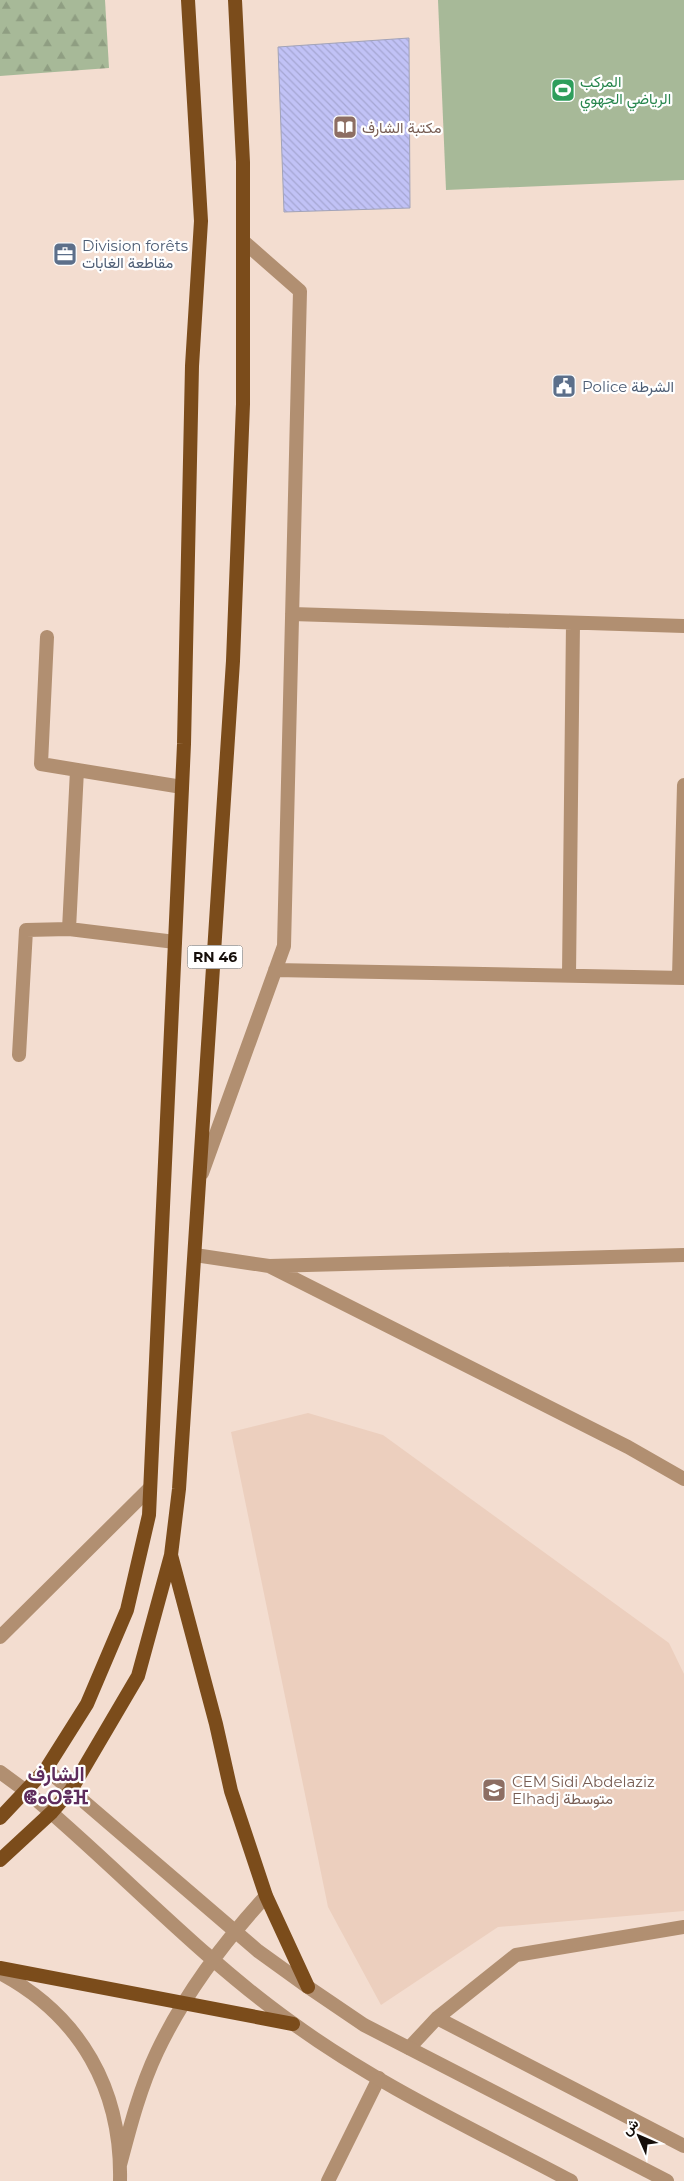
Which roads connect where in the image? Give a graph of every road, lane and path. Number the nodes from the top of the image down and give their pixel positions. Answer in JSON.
{"nodes":[{"id":1,"x":188,"y":0,"type":"edge"},
{"id":2,"x":235,"y":0,"type":"edge"},
{"id":3,"x":243,"y":241,"type":"junction"},
{"id":4,"x":292,"y":614,"type":"junction"},
{"id":5,"x":573,"y":623,"type":"junction"},
{"id":6,"x":684,"y":626,"type":"edge"},
{"id":7,"x":47,"y":637,"type":"dead end"},
{"id":8,"x":77,"y":770,"type":"junction"},
{"id":9,"x":684,"y":785,"type":"edge"},
{"id":10,"x":182,"y":787,"type":"junction"},
{"id":11,"x":69,"y":928,"type":"junction"},
{"id":12,"x":175,"y":942,"type":"junction"},
{"id":13,"x":275,"y":970,"type":"junction"},
{"id":14,"x":568,"y":975,"type":"junction"},
{"id":15,"x":682,"y":978,"type":"edge"},
{"id":16,"x":19,"y":1055,"type":"dead end"},
{"id":17,"x":202,"y":1173,"type":"junction"},
{"id":18,"x":684,"y":1254,"type":"edge"},
{"id":19,"x":195,"y":1255,"type":"junction"},
{"id":20,"x":269,"y":1266,"type":"junction"},
{"id":21,"x":684,"y":1479,"type":"edge"},
{"id":22,"x":150,"y":1488,"type":"junction"},
{"id":23,"x":171,"y":1555,"type":"junction"},
{"id":24,"x":0,"y":1637,"type":"edge"},
{"id":25,"x":46,"y":1769,"type":"junction"},
{"id":26,"x":0,"y":1772,"type":"edge"},
{"id":27,"x":71,"y":1790,"type":"junction"},
{"id":28,"x":26,"y":1791,"type":"junction"},
{"id":29,"x":52,"y":1812,"type":"junction"},
{"id":30,"x":0,"y":1818,"type":"edge"},
{"id":31,"x":0,"y":1860,"type":"edge"},
{"id":32,"x":266,"y":1896,"type":"junction"},
{"id":33,"x":684,"y":1927,"type":"edge"},
{"id":34,"x":235,"y":1930,"type":"junction"},
{"id":35,"x":214,"y":1960,"type":"junction"},
{"id":36,"x":0,"y":1968,"type":"edge"},
{"id":37,"x":0,"y":1973,"type":"edge"},
{"id":38,"x":308,"y":1987,"type":"junction"},
{"id":39,"x":185,"y":2002,"type":"junction"},
{"id":40,"x":437,"y":2018,"type":"junction"},
{"id":41,"x":293,"y":2024,"type":"junction"},
{"id":42,"x":409,"y":2048,"type":"junction"},
{"id":43,"x":379,"y":2078,"type":"junction"},
{"id":44,"x":684,"y":2146,"type":"edge"},
{"id":45,"x":120,"y":2165,"type":"junction"},
{"id":46,"x":120,"y":2181,"type":"edge"},
{"id":47,"x":328,"y":2181,"type":"edge"},
{"id":48,"x":571,"y":2181,"type":"edge"},
{"id":49,"x":667,"y":2181,"type":"edge"}],
"edges":[{"from":1,"to":10,"type":"main road","number":"RN 46"},
{"from":2,"to":3,"type":"main road","number":"RN 46"},
{"from":3,"to":4,"type":"street"},
{"from":3,"to":17,"type":"main road","number":"RN 46"},
{"from":4,"to":5,"type":"street"},
{"from":4,"to":13,"type":"street"},
{"from":5,"to":6,"type":"street"},
{"from":5,"to":14,"type":"street"},
{"from":7,"to":8,"type":"street"},
{"from":8,"to":10,"type":"street"},
{"from":8,"to":11,"type":"street"},
{"from":9,"to":15,"type":"street"},
{"from":10,"to":12,"type":"main road","number":"RN 46"},
{"from":11,"to":12,"type":"street"},
{"from":11,"to":16,"type":"street"},
{"from":12,"to":22,"type":"main road","number":"RN 46"},
{"from":13,"to":14,"type":"street"},
{"from":13,"to":17,"type":"street"},
{"from":14,"to":15,"type":"street"},
{"from":17,"to":19,"type":"main road","number":"RN 46"},
{"from":18,"to":20,"type":"street"},
{"from":19,"to":20,"type":"street"},
{"from":19,"to":23,"type":"main road","number":"RN 46"},
{"from":20,"to":21,"type":"street"},
{"from":22,"to":24,"type":"street"},
{"from":22,"to":25,"type":"main road","number":"RN 46"},
{"from":23,"to":27,"type":"main road","number":"RN 46"},
{"from":23,"to":32,"type":"main road"},
{"from":25,"to":27,"type":"street"},
{"from":25,"to":28,"type":"main road","number":"RN 46"},
{"from":26,"to":28,"type":"street"},
{"from":27,"to":29,"type":"main road","number":"RN 46"},
{"from":27,"to":34,"type":"street"},
{"from":28,"to":29,"type":"street"},
{"from":28,"to":30,"type":"main road","number":"RN 46"},
{"from":29,"to":31,"type":"main road","number":"RN 46"},
{"from":29,"to":35,"type":"street"},
{"from":32,"to":34,"type":"street"},
{"from":32,"to":38,"type":"main road"},
{"from":33,"to":40,"type":"street"},
{"from":34,"to":35,"type":"street"},
{"from":34,"to":38,"type":"street"},
{"from":35,"to":39,"type":"street"},
{"from":35,"to":41,"type":"street"},
{"from":36,"to":39,"type":"main road"},
{"from":37,"to":45,"type":"street"},
{"from":38,"to":42,"type":"street"},
{"from":39,"to":41,"type":"main road"},
{"from":39,"to":45,"type":"street"},
{"from":40,"to":42,"type":"street"},
{"from":40,"to":44,"type":"street"},
{"from":41,"to":43,"type":"street"},
{"from":42,"to":49,"type":"street"},
{"from":43,"to":47,"type":"street"},
{"from":43,"to":48,"type":"street"},
{"from":45,"to":46,"type":"street"}]}
